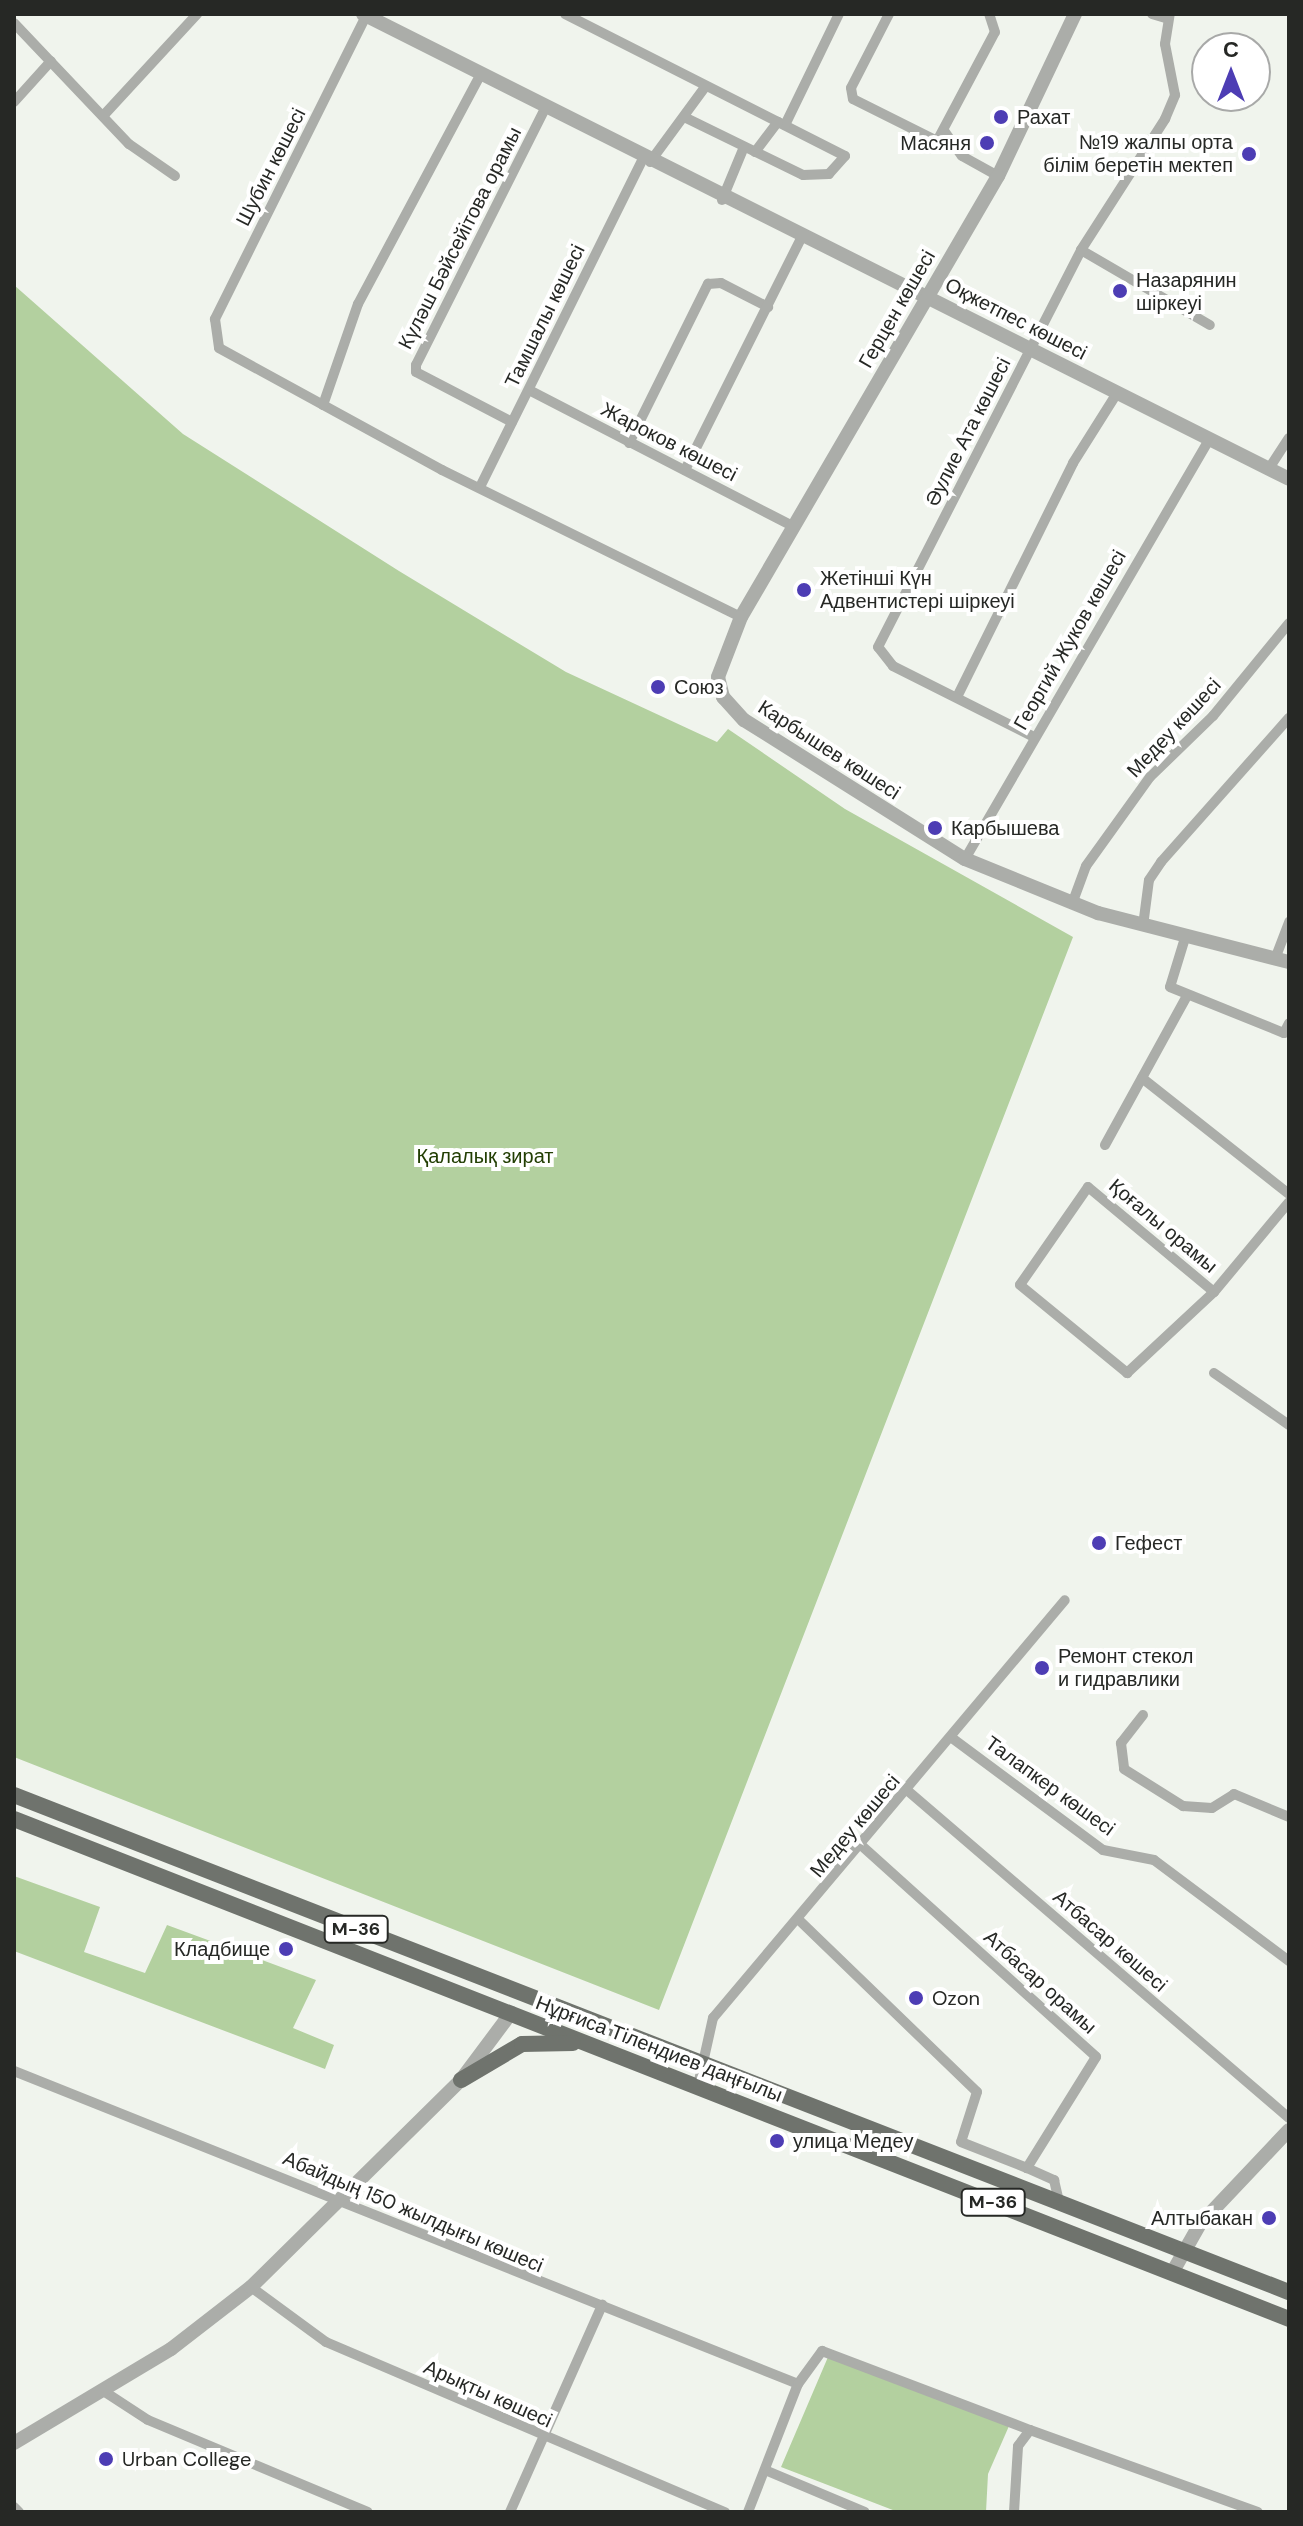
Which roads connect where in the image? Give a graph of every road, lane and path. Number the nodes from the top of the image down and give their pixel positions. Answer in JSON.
{"nodes":[{"id":1,"x":197,"y":14,"type":"edge"},
{"id":2,"x":565,"y":14,"type":"edge"},
{"id":3,"x":839,"y":14,"type":"edge"},
{"id":4,"x":889,"y":14,"type":"edge"},
{"id":5,"x":989,"y":14,"type":"edge"},
{"id":6,"x":1075,"y":14,"type":"edge"},
{"id":7,"x":1152,"y":14,"type":"edge"},
{"id":8,"x":365,"y":15,"type":"edge"},
{"id":9,"x":1167,"y":16,"type":"edge"},
{"id":10,"x":14,"y":23,"type":"edge"},
{"id":11,"x":51,"y":61,"type":"junction"},
{"id":12,"x":479,"y":77,"type":"junction"},
{"id":13,"x":705,"y":87,"type":"junction"},
{"id":14,"x":14,"y":102,"type":"edge"},
{"id":15,"x":544,"y":110,"type":"junction"},
{"id":16,"x":103,"y":116,"type":"junction"},
{"id":17,"x":686,"y":118,"type":"junction"},
{"id":18,"x":782,"y":124,"type":"junction"},
{"id":19,"x":941,"y":137,"type":"junction"},
{"id":20,"x":750,"y":149,"type":"junction"},
{"id":21,"x":646,"y":162,"type":"junction"},
{"id":22,"x":175,"y":176,"type":"dead end"},
{"id":23,"x":998,"y":176,"type":"junction"},
{"id":24,"x":722,"y":200,"type":"junction"},
{"id":25,"x":801,"y":238,"type":"junction"},
{"id":26,"x":1081,"y":250,"type":"junction"},
{"id":27,"x":928,"y":297,"type":"junction"},
{"id":28,"x":768,"y":307,"type":"junction"},
{"id":29,"x":1210,"y":325,"type":"dead end"},
{"id":30,"x":1031,"y":348,"type":"junction"},
{"id":31,"x":529,"y":390,"type":"junction"},
{"id":32,"x":1117,"y":393,"type":"junction"},
{"id":33,"x":323,"y":405,"type":"junction"},
{"id":34,"x":512,"y":422,"type":"junction"},
{"id":35,"x":1289,"y":438,"type":"edge"},
{"id":36,"x":1208,"y":441,"type":"junction"},
{"id":37,"x":629,"y":443,"type":"junction"},
{"id":38,"x":685,"y":470,"type":"junction"},
{"id":39,"x":1268,"y":470,"type":"junction"},
{"id":40,"x":1289,"y":479,"type":"edge"},
{"id":41,"x":480,"y":487,"type":"junction"},
{"id":42,"x":792,"y":526,"type":"junction"},
{"id":43,"x":741,"y":617,"type":"junction"},
{"id":44,"x":1289,"y":623,"type":"edge"},
{"id":45,"x":957,"y":697,"type":"junction"},
{"id":46,"x":1289,"y":718,"type":"edge"},
{"id":47,"x":1034,"y":737,"type":"junction"},
{"id":48,"x":965,"y":859,"type":"junction"},
{"id":49,"x":1072,"y":904,"type":"junction"},
{"id":50,"x":1289,"y":922,"type":"edge"},
{"id":51,"x":1143,"y":926,"type":"junction"},
{"id":52,"x":1185,"y":938,"type":"junction"},
{"id":53,"x":1282,"y":961,"type":"edge"},
{"id":54,"x":1187,"y":996,"type":"junction"},
{"id":55,"x":1286,"y":1028,"type":"edge"},
{"id":56,"x":1142,"y":1078,"type":"junction"},
{"id":57,"x":1105,"y":1145,"type":"dead end"},
{"id":58,"x":1289,"y":1194,"type":"edge"},
{"id":59,"x":1289,"y":1202,"type":"edge"},
{"id":60,"x":1214,"y":1292,"type":"junction"},
{"id":61,"x":1214,"y":1373,"type":"dead end"},
{"id":62,"x":1289,"y":1425,"type":"edge"},
{"id":63,"x":1065,"y":1600,"type":"dead end"},
{"id":64,"x":1143,"y":1715,"type":"dead end"},
{"id":65,"x":952,"y":1738,"type":"junction"},
{"id":66,"x":908,"y":1791,"type":"junction"},
{"id":67,"x":14,"y":1795,"type":"edge"},
{"id":68,"x":1289,"y":1817,"type":"edge"},
{"id":69,"x":14,"y":1819,"type":"edge"},
{"id":70,"x":862,"y":1846,"type":"junction"},
{"id":71,"x":800,"y":1921,"type":"junction"},
{"id":72,"x":1289,"y":1961,"type":"edge"},
{"id":73,"x":511,"y":2013,"type":"junction"},
{"id":74,"x":597,"y":2046,"type":"junction"},
{"id":75,"x":698,"y":2062,"type":"junction"},
{"id":76,"x":14,"y":2071,"type":"edge"},
{"id":77,"x":461,"y":2080,"type":"junction"},
{"id":78,"x":698,"y":2085,"type":"junction"},
{"id":79,"x":1289,"y":2118,"type":"edge"},
{"id":80,"x":1289,"y":2130,"type":"edge"},
{"id":81,"x":1027,"y":2168,"type":"junction"},
{"id":82,"x":345,"y":2199,"type":"junction"},
{"id":83,"x":1059,"y":2202,"type":"junction"},
{"id":84,"x":1183,"y":2251,"type":"junction"},
{"id":85,"x":1172,"y":2273,"type":"junction"},
{"id":86,"x":251,"y":2287,"type":"junction"},
{"id":87,"x":1289,"y":2292,"type":"edge"},
{"id":88,"x":602,"y":2305,"type":"junction"},
{"id":89,"x":1289,"y":2319,"type":"edge"},
{"id":90,"x":798,"y":2384,"type":"junction"},
{"id":91,"x":105,"y":2392,"type":"junction"},
{"id":92,"x":1030,"y":2430,"type":"junction"},
{"id":93,"x":545,"y":2439,"type":"junction"},
{"id":94,"x":14,"y":2443,"type":"edge"},
{"id":95,"x":765,"y":2470,"type":"junction"},
{"id":96,"x":14,"y":2507,"type":"edge"},
{"id":97,"x":1244,"y":2510,"type":"edge"},
{"id":98,"x":19,"y":2512,"type":"edge"},
{"id":99,"x":368,"y":2512,"type":"edge"},
{"id":100,"x":510,"y":2512,"type":"edge"},
{"id":101,"x":725,"y":2512,"type":"edge"},
{"id":102,"x":748,"y":2512,"type":"edge"},
{"id":103,"x":865,"y":2512,"type":"edge"},
{"id":104,"x":1014,"y":2512,"type":"edge"},
{"id":105,"x":1258,"y":2512,"type":"edge"}],
"edges":[{"from":1,"to":16,"type":"street"},
{"from":2,"to":13,"type":"street"},
{"from":3,"to":18,"type":"street"},
{"from":4,"to":19,"type":"street"},
{"from":5,"to":19,"type":"street"},
{"from":6,"to":23,"type":"street","name":"Герцен көшесі"},
{"from":7,"to":9,"type":"street","name":"Әулие Ата көшесі"},
{"from":8,"to":12,"type":"street","name":"Оқжетпес көшесі"},
{"from":8,"to":33,"type":"street","name":"Шубин көшесі"},
{"from":9,"to":26,"type":"street","name":"Әулие Ата көшесі"},
{"from":10,"to":11,"type":"street"},
{"from":11,"to":14,"type":"street"},
{"from":11,"to":16,"type":"street"},
{"from":12,"to":15,"type":"street","name":"Оқжетпес көшесі"},
{"from":12,"to":33,"type":"street"},
{"from":13,"to":17,"type":"street","name":"Тамшалы көшесі"},
{"from":13,"to":18,"type":"street"},
{"from":15,"to":21,"type":"street","name":"Оқжетпес көшесі"},
{"from":15,"to":34,"type":"street","name":"Күләш Бәйсейітова орамы"},
{"from":16,"to":22,"type":"street"},
{"from":17,"to":20,"type":"street"},
{"from":17,"to":21,"type":"street","name":"Тамшалы көшесі"},
{"from":18,"to":20,"type":"street"},
{"from":18,"to":20,"type":"street"},
{"from":19,"to":23,"type":"street"},
{"from":20,"to":24,"type":"street"},
{"from":21,"to":24,"type":"street","name":"Оқжетпес көшесі"},
{"from":21,"to":31,"type":"street","name":"Тамшалы көшесі"},
{"from":23,"to":27,"type":"street","name":"Герцен көшесі"},
{"from":24,"to":25,"type":"street","name":"Оқжетпес көшесі"},
{"from":25,"to":27,"type":"street","name":"Оқжетпес көшесі"},
{"from":25,"to":28,"type":"street"},
{"from":26,"to":29,"type":"street"},
{"from":26,"to":30,"type":"street","name":"Әулие Ата көшесі"},
{"from":27,"to":30,"type":"street","name":"Оқжетпес көшесі"},
{"from":27,"to":42,"type":"street","name":"Герцен көшесі"},
{"from":28,"to":37,"type":"street"},
{"from":28,"to":38,"type":"street"},
{"from":30,"to":32,"type":"street","name":"Оқжетпес көшесі"},
{"from":30,"to":45,"type":"street","name":"Әулие Ата көшесі"},
{"from":31,"to":34,"type":"street","name":"Тамшалы көшесі"},
{"from":31,"to":37,"type":"street","name":"Жароков көшесі"},
{"from":32,"to":36,"type":"street","name":"Оқжетпес көшесі"},
{"from":32,"to":45,"type":"street"},
{"from":33,"to":41,"type":"street"},
{"from":34,"to":41,"type":"street","name":"Тамшалы көшесі"},
{"from":35,"to":39,"type":"street"},
{"from":36,"to":39,"type":"street","name":"Оқжетпес көшесі"},
{"from":36,"to":47,"type":"street","name":"Георгий Жуков көшесі"},
{"from":37,"to":38,"type":"street","name":"Жароков көшесі"},
{"from":38,"to":42,"type":"street","name":"Жароков көшесі"},
{"from":39,"to":40,"type":"street","name":"Оқжетпес көшесі"},
{"from":41,"to":43,"type":"street"},
{"from":42,"to":43,"type":"street","name":"Герцен көшесі"},
{"from":43,"to":48,"type":"street","name":"Карбышев көшесі"},
{"from":44,"to":49,"type":"street","name":"Медеу көшесі"},
{"from":45,"to":47,"type":"street","name":"Әулие Ата көшесі"},
{"from":46,"to":51,"type":"street"},
{"from":47,"to":48,"type":"street","name":"Георгий Жуков көшесі"},
{"from":48,"to":49,"type":"street","name":"Карбышев көшесі"},
{"from":49,"to":51,"type":"street","name":"Карбышев көшесі"},
{"from":50,"to":53,"type":"street"},
{"from":51,"to":52,"type":"street","name":"Карбышев көшесі"},
{"from":52,"to":53,"type":"street","name":"Карбышев көшесі"},
{"from":52,"to":54,"type":"street"},
{"from":54,"to":55,"type":"street"},
{"from":54,"to":56,"type":"street"},
{"from":56,"to":57,"type":"street"},
{"from":56,"to":58,"type":"street"},
{"from":59,"to":60,"type":"street"},
{"from":60,"to":60,"type":"street","name":"Қоғалы орамы"},
{"from":61,"to":62,"type":"street"},
{"from":63,"to":65,"type":"street","name":"Медеу көшесі"},
{"from":64,"to":68,"type":"street"},
{"from":65,"to":66,"type":"street","name":"Медеу көшесі"},
{"from":65,"to":72,"type":"street","name":"Талапкер көшесі"},
{"from":66,"to":70,"type":"street","name":"Медеу көшесі"},
{"from":66,"to":79,"type":"street","name":"Атбасар көшесі"},
{"from":67,"to":75,"type":"main road","name":"Нұрғиса Тілендиев даңғылы","number":"M-36"},
{"from":69,"to":73,"type":"main road","name":"Нұрғиса Тілендиев даңғылы","number":"M-36"},
{"from":70,"to":71,"type":"street","name":"Медеу көшесі"},
{"from":70,"to":81,"type":"street","name":"Атбасар орамы"},
{"from":71,"to":75,"type":"street","name":"Медеу көшесі"},
{"from":71,"to":81,"type":"street"},
{"from":73,"to":74,"type":"main road","name":"Нұрғиса Тілендиев даңғылы","number":"M-36"},
{"from":73,"to":77,"type":"street"},
{"from":74,"to":77,"type":"main road"},
{"from":74,"to":78,"type":"main road","name":"Нұрғиса Тілендиев даңғылы","number":"M-36"},
{"from":75,"to":78,"type":"street","name":"Медеу көшесі"},
{"from":75,"to":83,"type":"main road","name":"Нұрғиса Тілендиев даңғылы","number":"M-36"},
{"from":76,"to":82,"type":"street","name":"Абайдың 150 жылдығы көшесі"},
{"from":77,"to":82,"type":"street"},
{"from":78,"to":85,"type":"main road","name":"Нұрғиса Тілендиев даңғылы","number":"M-36"},
{"from":80,"to":84,"type":"street"},
{"from":81,"to":83,"type":"street"},
{"from":82,"to":86,"type":"street"},
{"from":82,"to":88,"type":"street","name":"Абайдың 150 жылдығы көшесі"},
{"from":83,"to":84,"type":"main road","name":"Нұрғиса Тілендиев даңғылы","number":"M-36"},
{"from":84,"to":85,"type":"street"},
{"from":84,"to":87,"type":"main road","name":"Нұрғиса Тілендиев даңғылы","number":"M-36"},
{"from":85,"to":89,"type":"main road","name":"Нұрғиса Тілендиев даңғылы","number":"M-36"},
{"from":86,"to":91,"type":"street"},
{"from":86,"to":93,"type":"street","name":"Арықты көшесі"},
{"from":88,"to":90,"type":"street","name":"Абайдың 150 жылдығы көшесі"},
{"from":88,"to":93,"type":"street"},
{"from":90,"to":92,"type":"street"},
{"from":90,"to":95,"type":"street"},
{"from":91,"to":94,"type":"street"},
{"from":91,"to":99,"type":"street"},
{"from":92,"to":97,"type":"street"},
{"from":92,"to":104,"type":"street"},
{"from":93,"to":100,"type":"street"},
{"from":93,"to":101,"type":"street","name":"Арықты көшесі"},
{"from":95,"to":102,"type":"street"},
{"from":95,"to":103,"type":"street"},
{"from":96,"to":98,"type":"street"},
{"from":97,"to":105,"type":"street"}]}
